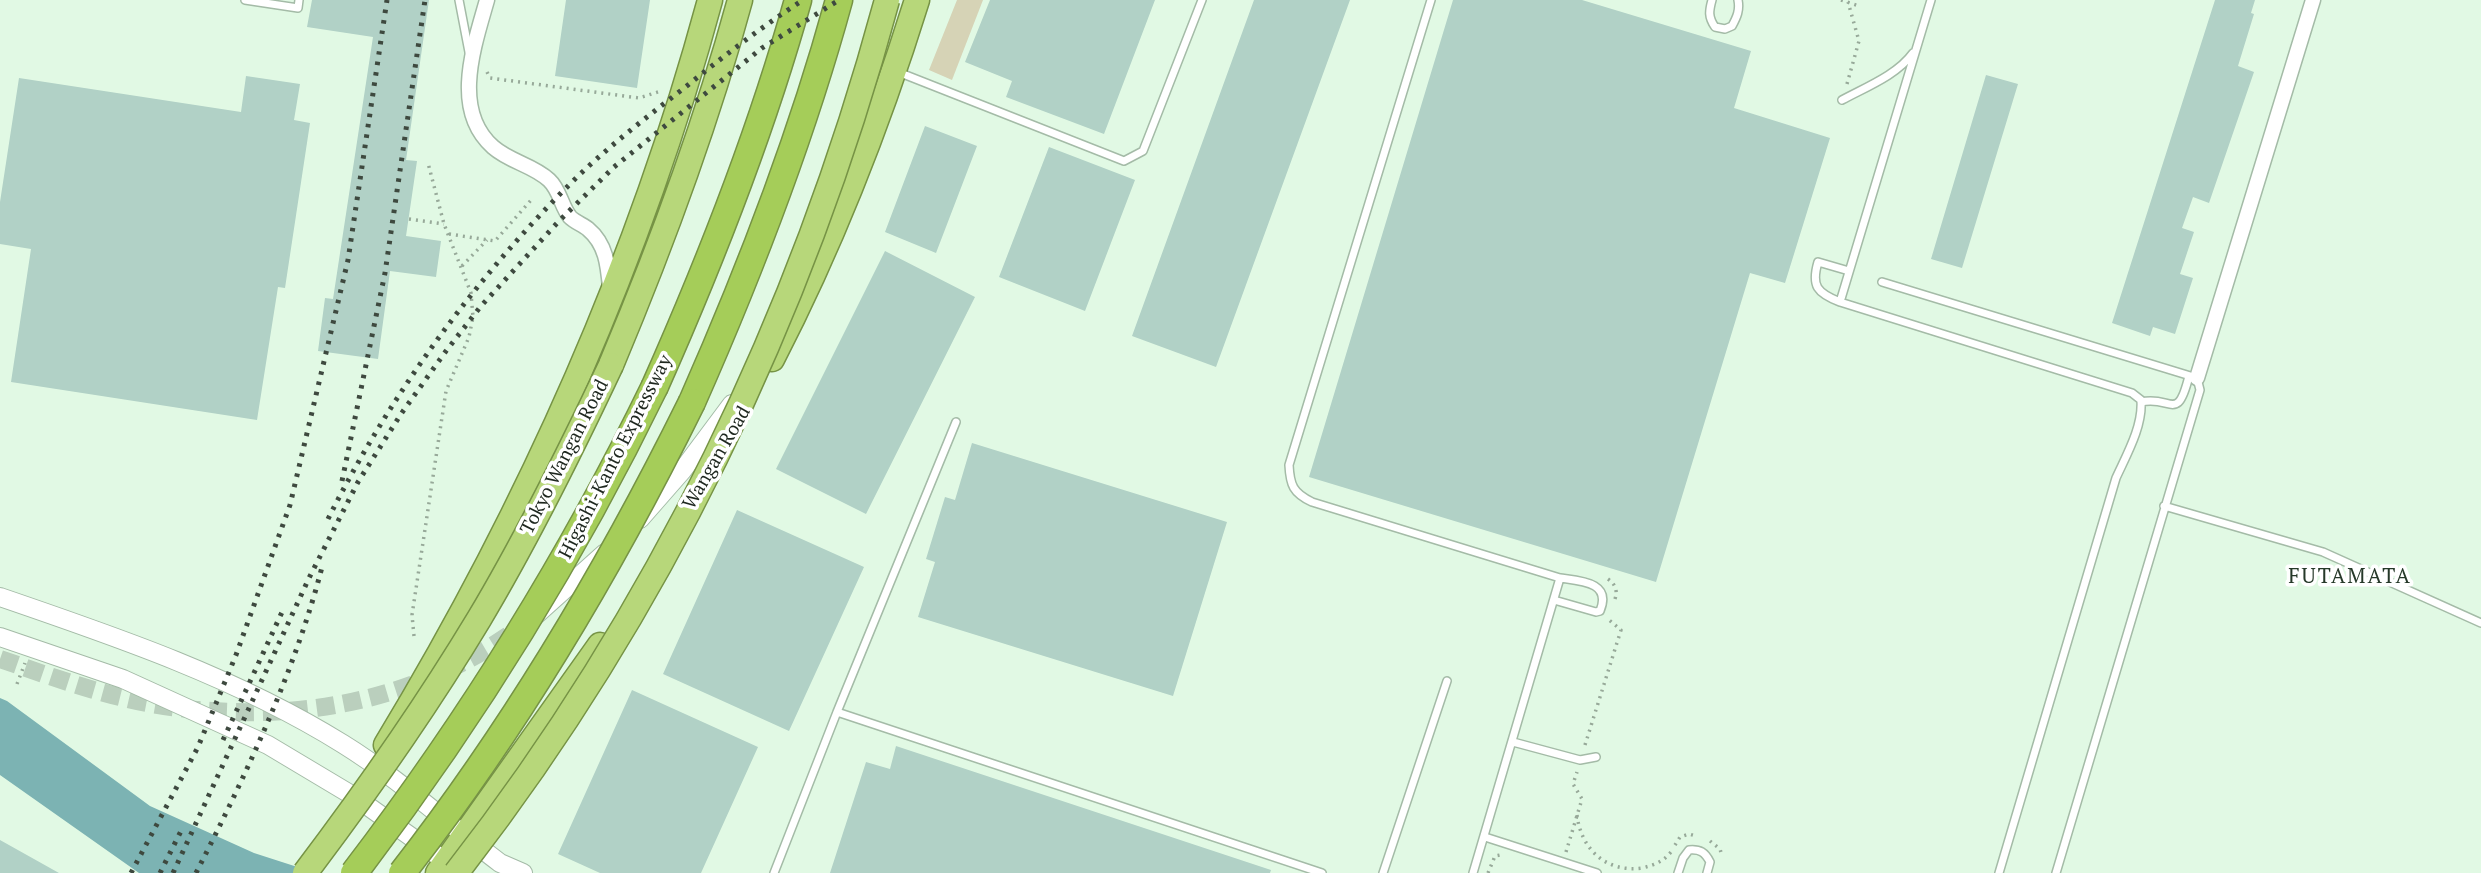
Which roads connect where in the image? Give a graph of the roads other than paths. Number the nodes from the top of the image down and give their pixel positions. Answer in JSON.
{"nodes":[{"id":1,"x":245,"y":0,"type":"edge"},
{"id":2,"x":299,"y":0,"type":"edge"},
{"id":3,"x":459,"y":0,"type":"edge"},
{"id":4,"x":487,"y":0,"type":"edge"},
{"id":5,"x":710,"y":0,"type":"edge"},
{"id":6,"x":740,"y":0,"type":"edge"},
{"id":7,"x":798,"y":0,"type":"edge"},
{"id":8,"x":839,"y":0,"type":"edge"},
{"id":9,"x":887,"y":0,"type":"edge"},
{"id":10,"x":917,"y":0,"type":"edge"},
{"id":11,"x":1202,"y":0,"type":"edge"},
{"id":12,"x":1431,"y":0,"type":"edge"},
{"id":13,"x":1712,"y":0,"type":"edge"},
{"id":14,"x":1738,"y":0,"type":"edge"},
{"id":15,"x":1931,"y":0,"type":"edge"},
{"id":16,"x":2313,"y":0,"type":"edge"},
{"id":17,"x":1918,"y":47,"type":"junction"},
{"id":18,"x":471,"y":59,"type":"junction"},
{"id":19,"x":894,"y":71,"type":"junction"},
{"id":20,"x":1842,"y":100,"type":"dead end"},
{"id":21,"x":1849,"y":271,"type":"junction"},
{"id":22,"x":1882,"y":282,"type":"dead end"},
{"id":23,"x":610,"y":300,"type":"junction"},
{"id":24,"x":800,"y":302,"type":"junction"},
{"id":25,"x":1840,"y":302,"type":"junction"},
{"id":26,"x":2193,"y":377,"type":"junction"},
{"id":27,"x":2141,"y":402,"type":"junction"},
{"id":28,"x":956,"y":422,"type":"dead end"},
{"id":29,"x":2164,"y":506,"type":"junction"},
{"id":30,"x":1560,"y":578,"type":"junction"},
{"id":31,"x":0,"y":597,"type":"edge"},
{"id":32,"x":1554,"y":600,"type":"junction"},
{"id":33,"x":2481,"y":623,"type":"edge"},
{"id":34,"x":509,"y":635,"type":"tunnel mouth"},
{"id":35,"x":0,"y":637,"type":"edge"},
{"id":36,"x":1447,"y":681,"type":"dead end"},
{"id":37,"x":837,"y":712,"type":"junction"},
{"id":38,"x":1513,"y":742,"type":"junction"},
{"id":39,"x":1596,"y":757,"type":"dead end"},
{"id":40,"x":373,"y":765,"type":"junction"},
{"id":41,"x":355,"y":797,"type":"junction"},
{"id":42,"x":465,"y":836,"type":"junction"},
{"id":43,"x":1485,"y":838,"type":"junction"},
{"id":44,"x":451,"y":870,"type":"edge"},
{"id":45,"x":306,"y":873,"type":"edge"},
{"id":46,"x":354,"y":873,"type":"edge"},
{"id":47,"x":402,"y":873,"type":"edge"},
{"id":48,"x":523,"y":873,"type":"edge"},
{"id":49,"x":774,"y":873,"type":"edge"},
{"id":50,"x":1322,"y":873,"type":"edge"},
{"id":51,"x":1383,"y":873,"type":"edge"},
{"id":52,"x":1474,"y":873,"type":"edge"},
{"id":53,"x":1598,"y":873,"type":"edge"},
{"id":54,"x":1678,"y":873,"type":"edge"},
{"id":55,"x":1707,"y":873,"type":"edge"},
{"id":56,"x":1999,"y":873,"type":"edge"},
{"id":57,"x":2056,"y":873,"type":"edge"}],
"edges":[{"from":1,"to":2,"type":"lane"},
{"from":3,"to":18,"type":"lane"},
{"from":4,"to":18,"type":"street"},
{"from":5,"to":23,"type":"highway"},
{"from":6,"to":45,"type":"highway","name":"Tokyo Wangan Road","bridge":true},
{"from":7,"to":46,"type":"highway","name":"Higashi-Kanto Expressway","bridge":true},
{"from":8,"to":47,"type":"highway","bridge":true},
{"from":9,"to":44,"type":"highway","bridge":true},
{"from":10,"to":19,"type":"highway","name":"Wangan Road"},
{"from":11,"to":19,"type":"lane"},
{"from":12,"to":30,"type":"lane"},
{"from":13,"to":14,"type":"lane"},
{"from":15,"to":17,"type":"lane"},
{"from":16,"to":26,"type":"street"},
{"from":17,"to":20,"type":"lane"},
{"from":17,"to":21,"type":"lane"},
{"from":18,"to":23,"type":"street"},
{"from":19,"to":24,"type":"highway","name":"Wangan Road"},
{"from":21,"to":25,"type":"lane"},
{"from":21,"to":25,"type":"lane"},
{"from":22,"to":26,"type":"lane"},
{"from":23,"to":40,"type":"highway"},
{"from":24,"to":34,"type":"street"},
{"from":24,"to":42,"type":"highway","name":"Wangan Road"},
{"from":25,"to":27,"type":"lane"},
{"from":26,"to":27,"type":"lane"},
{"from":26,"to":29,"type":"lane"},
{"from":27,"to":56,"type":"lane"},
{"from":28,"to":37,"type":"lane"},
{"from":29,"to":33,"type":"lane"},
{"from":29,"to":57,"type":"lane"},
{"from":30,"to":32,"type":"lane"},
{"from":30,"to":32,"type":"lane"},
{"from":31,"to":40,"type":"street"},
{"from":32,"to":38,"type":"lane"},
{"from":35,"to":41,"type":"street"},
{"from":36,"to":51,"type":"lane"},
{"from":37,"to":49,"type":"lane"},
{"from":37,"to":50,"type":"lane"},
{"from":38,"to":39,"type":"lane"},
{"from":38,"to":43,"type":"lane"},
{"from":40,"to":41,"type":"highway"},
{"from":40,"to":42,"type":"street"},
{"from":41,"to":44,"type":"street"},
{"from":41,"to":45,"type":"highway","bridge":true},
{"from":42,"to":44,"type":"highway","name":"Wangan Road"},
{"from":42,"to":48,"type":"street"},
{"from":43,"to":52,"type":"lane"},
{"from":43,"to":53,"type":"lane"},
{"from":54,"to":55,"type":"lane"}]}
